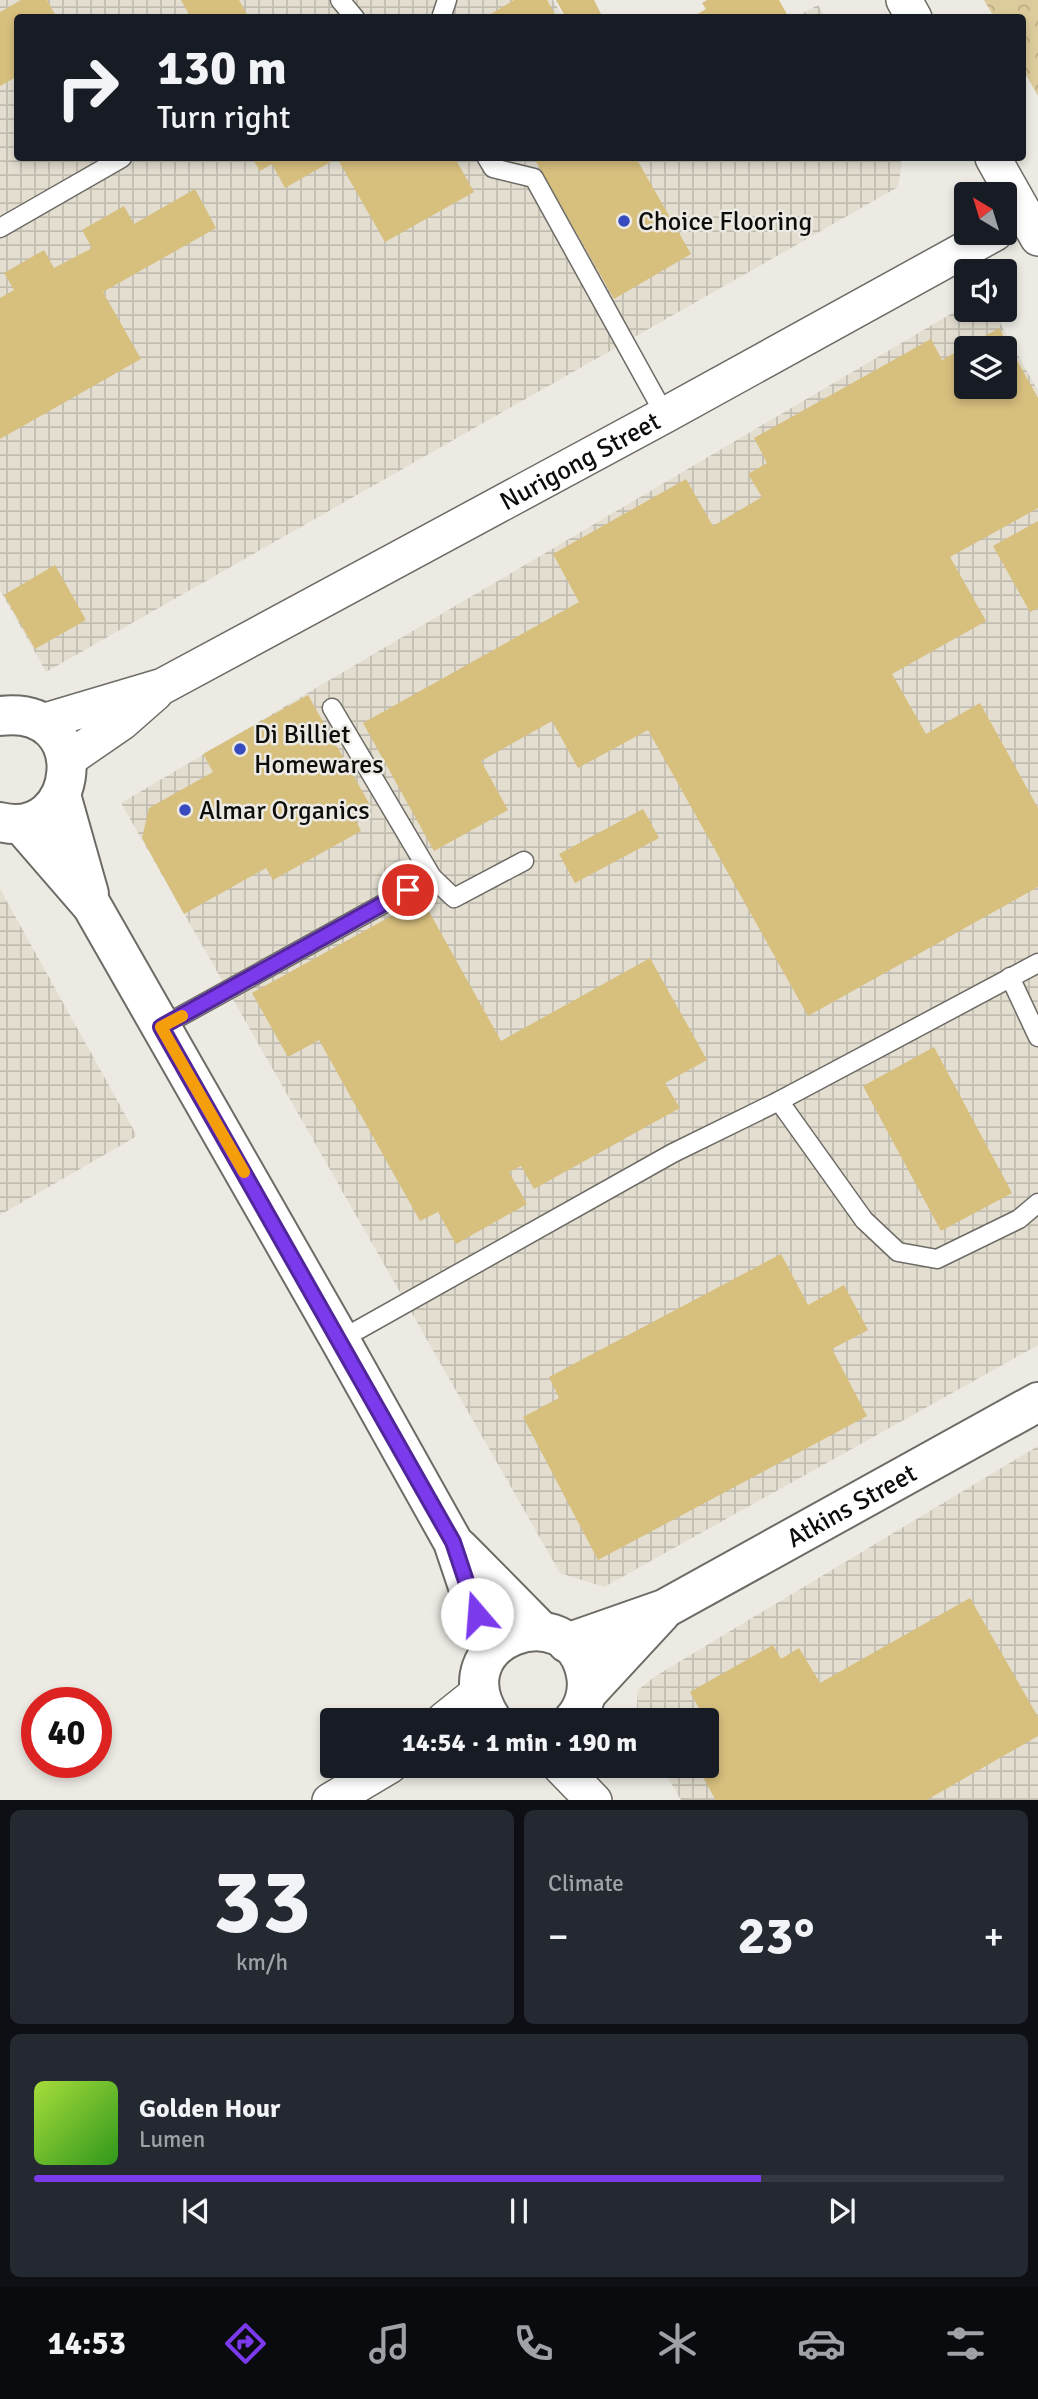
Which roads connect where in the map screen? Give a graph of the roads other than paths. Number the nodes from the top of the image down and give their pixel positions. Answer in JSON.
{"nodes":[{"id":1,"x":340,"y":0,"type":"edge"},
{"id":2,"x":352,"y":14,"type":"edge"},
{"id":3,"x":117,"y":161,"type":"edge"},
{"id":4,"x":489,"y":161,"type":"edge"},
{"id":5,"x":995,"y":161,"type":"edge"},
{"id":6,"x":1027,"y":223,"type":"edge"},
{"id":7,"x":0,"y":228,"type":"edge"},
{"id":8,"x":973,"y":245,"type":"edge"},
{"id":9,"x":665,"y":415,"type":"junction"},
{"id":10,"x":163,"y":686,"type":"junction"},
{"id":11,"x":332,"y":708,"type":"dead end"},
{"id":12,"x":14,"y":712,"type":"edge"},
{"id":13,"x":64,"y":777,"type":"junction"},
{"id":14,"x":11,"y":823,"type":"edge"},
{"id":15,"x":524,"y":861,"type":"dead end"},
{"id":16,"x":432,"y":877,"type":"junction"},
{"id":17,"x":92,"y":906,"type":"junction"},
{"id":18,"x":1038,"y":963,"type":"edge"},
{"id":19,"x":1010,"y":977,"type":"junction"},
{"id":20,"x":161,"y":1027,"type":"junction"},
{"id":21,"x":1038,"y":1037,"type":"edge"},
{"id":22,"x":779,"y":1101,"type":"junction"},
{"id":23,"x":1038,"y":1203,"type":"edge"},
{"id":24,"x":340,"y":1340,"type":"junction"},
{"id":25,"x":1038,"y":1402,"type":"edge"},
{"id":26,"x":453,"y":1542,"type":"junction"},
{"id":27,"x":664,"y":1609,"type":"junction"},
{"id":28,"x":554,"y":1637,"type":"junction"},
{"id":29,"x":490,"y":1653,"type":"junction"},
{"id":30,"x":485,"y":1706,"type":"edge"},
{"id":31,"x":580,"y":1708,"type":"edge"},
{"id":32,"x":583,"y":1708,"type":"edge"},
{"id":33,"x":372,"y":1778,"type":"edge"},
{"id":34,"x":571,"y":1778,"type":"edge"},
{"id":35,"x":593,"y":1778,"type":"edge"},
{"id":36,"x":332,"y":1800,"type":"edge"},
{"id":37,"x":593,"y":1800,"type":"edge"},
{"id":38,"x":600,"y":1800,"type":"edge"}],
"edges":[{"from":1,"to":2,"type":"lane"},
{"from":3,"to":7,"type":"lane"},
{"from":4,"to":9,"type":"lane"},
{"from":5,"to":6,"type":"street"},
{"from":8,"to":9,"type":"street","name":"Nurigong Street"},
{"from":9,"to":10,"type":"street","name":"Nurigong Street"},
{"from":10,"to":12,"type":"street","name":"Nurigong Street"},
{"from":10,"to":13,"type":"street","name":"Nurigong Street"},
{"from":11,"to":16,"type":"lane"},
{"from":12,"to":13,"type":"street"},
{"from":13,"to":14,"type":"street"},
{"from":13,"to":17,"type":"street"},
{"from":14,"to":17,"type":"street"},
{"from":15,"to":16,"type":"lane"},
{"from":16,"to":20,"type":"lane"},
{"from":17,"to":20,"type":"street"},
{"from":18,"to":19,"type":"lane"},
{"from":19,"to":21,"type":"lane"},
{"from":19,"to":22,"type":"lane"},
{"from":20,"to":24,"type":"street"},
{"from":22,"to":23,"type":"lane"},
{"from":22,"to":24,"type":"lane"},
{"from":24,"to":26,"type":"street"},
{"from":25,"to":27,"type":"street","name":"Atkins Street"},
{"from":26,"to":28,"type":"street"},
{"from":26,"to":29,"type":"street"},
{"from":27,"to":28,"type":"street","name":"Atkins Street"},
{"from":27,"to":32,"type":"street","name":"Atkins Street"},
{"from":28,"to":29,"type":"street","name":"Atkins Street"},
{"from":28,"to":31,"type":"street"},
{"from":29,"to":30,"type":"street"},
{"from":33,"to":36,"type":"street"},
{"from":34,"to":37,"type":"street"},
{"from":35,"to":38,"type":"street"}]}
